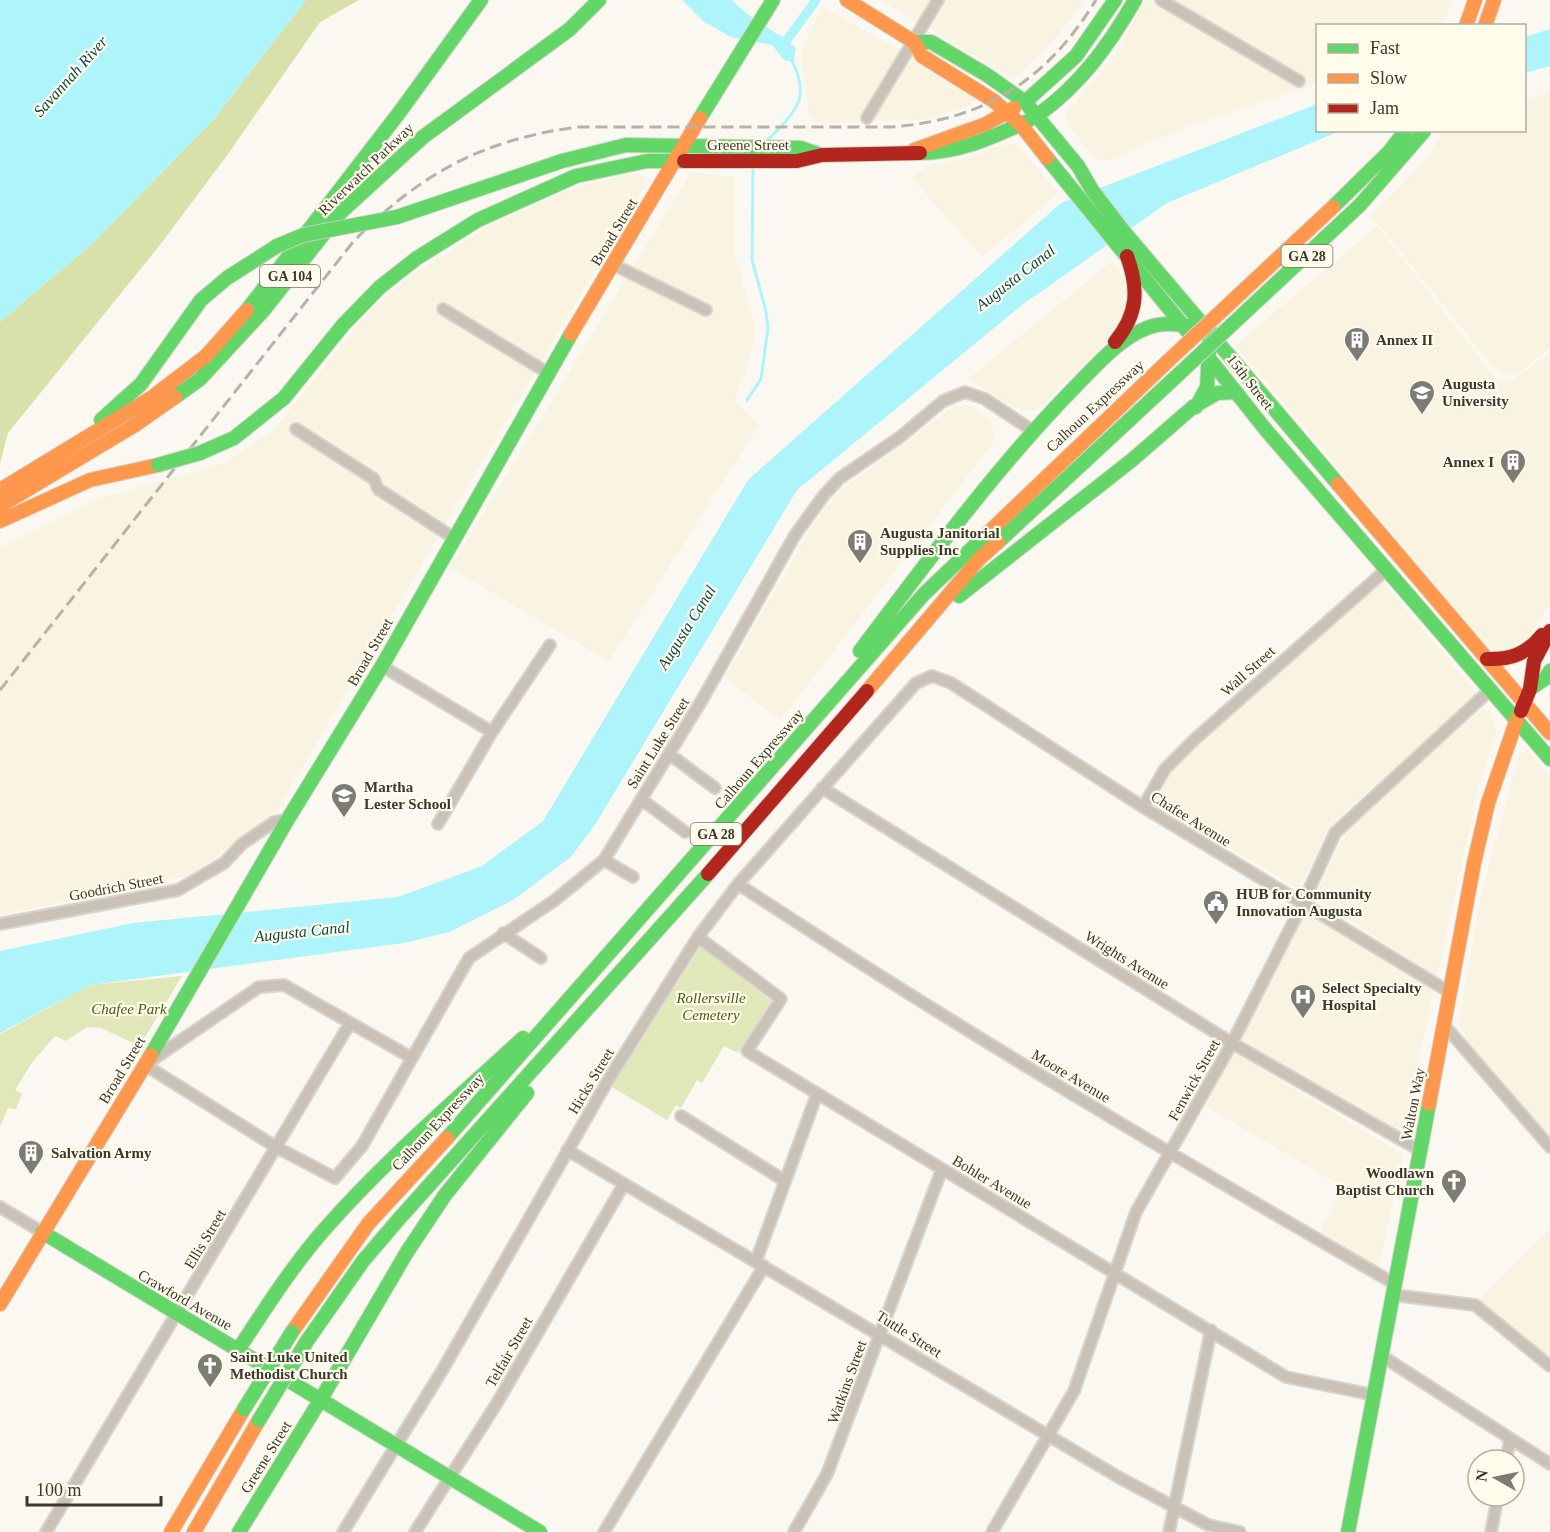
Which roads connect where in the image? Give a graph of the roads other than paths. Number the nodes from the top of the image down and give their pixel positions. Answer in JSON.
{"nodes":[{"id":1,"x":481,"y":0,"type":"edge"},
{"id":2,"x":599,"y":0,"type":"edge"},
{"id":3,"x":773,"y":0,"type":"edge"},
{"id":4,"x":847,"y":0,"type":"edge"},
{"id":5,"x":938,"y":0,"type":"edge"},
{"id":6,"x":1115,"y":0,"type":"edge"},
{"id":7,"x":1135,"y":0,"type":"edge"},
{"id":8,"x":1161,"y":0,"type":"edge"},
{"id":9,"x":1475,"y":0,"type":"edge"},
{"id":10,"x":1494,"y":0,"type":"edge"},
{"id":11,"x":763,"y":7,"type":"edge"},
{"id":12,"x":1467,"y":24,"type":"edge"},
{"id":13,"x":1486,"y":24,"type":"edge"},
{"id":14,"x":914,"y":42,"type":"junction"},
{"id":15,"x":1299,"y":81,"type":"dead end"},
{"id":16,"x":1024,"y":102,"type":"junction"},
{"id":17,"x":1006,"y":112,"type":"junction"},
{"id":18,"x":1038,"y":115,"type":"junction"},
{"id":19,"x":867,"y":118,"type":"dead end"},
{"id":20,"x":1021,"y":125,"type":"junction"},
{"id":21,"x":1404,"y":132,"type":"edge"},
{"id":22,"x":1423,"y":132,"type":"edge"},
{"id":23,"x":686,"y":144,"type":"junction"},
{"id":24,"x":910,"y":152,"type":"junction"},
{"id":25,"x":799,"y":154,"type":"junction"},
{"id":26,"x":675,"y":161,"type":"junction"},
{"id":27,"x":1120,"y":237,"type":"junction"},
{"id":28,"x":1127,"y":256,"type":"junction"},
{"id":29,"x":614,"y":265,"type":"junction"},
{"id":30,"x":443,"y":309,"type":"dead end"},
{"id":31,"x":706,"y":310,"type":"dead end"},
{"id":32,"x":1184,"y":326,"type":"junction"},
{"id":33,"x":1210,"y":332,"type":"junction"},
{"id":34,"x":1106,"y":357,"type":"junction"},
{"id":35,"x":1210,"y":359,"type":"junction"},
{"id":36,"x":548,"y":373,"type":"junction"},
{"id":37,"x":1236,"y":392,"type":"junction"},
{"id":38,"x":1196,"y":407,"type":"junction"},
{"id":39,"x":296,"y":429,"type":"dead end"},
{"id":40,"x":1033,"y":431,"type":"junction"},
{"id":41,"x":29,"y":473,"type":"junction"},
{"id":42,"x":0,"y":490,"type":"edge"},
{"id":43,"x":0,"y":506,"type":"edge"},
{"id":44,"x":0,"y":520,"type":"edge"},
{"id":45,"x":454,"y":538,"type":"junction"},
{"id":46,"x":1387,"y":569,"type":"junction"},
{"id":47,"x":1550,"y":625,"type":"edge"},
{"id":48,"x":1550,"y":631,"type":"edge"},
{"id":49,"x":907,"y":644,"type":"junction"},
{"id":50,"x":550,"y":645,"type":"dead end"},
{"id":51,"x":1487,"y":658,"type":"junction"},
{"id":52,"x":382,"y":666,"type":"junction"},
{"id":53,"x":1550,"y":671,"type":"edge"},
{"id":54,"x":916,"y":683,"type":"joint"},
{"id":55,"x":1491,"y":689,"type":"junction"},
{"id":56,"x":1530,"y":689,"type":"junction"},
{"id":57,"x":1524,"y":703,"type":"junction"},
{"id":58,"x":1517,"y":719,"type":"junction"},
{"id":59,"x":492,"y":732,"type":"junction"},
{"id":60,"x":1550,"y":733,"type":"edge"},
{"id":61,"x":669,"y":754,"type":"junction"},
{"id":62,"x":1550,"y":759,"type":"edge"},
{"id":63,"x":715,"y":788,"type":"dead end"},
{"id":64,"x":822,"y":788,"type":"junction"},
{"id":65,"x":752,"y":793,"type":"junction"},
{"id":66,"x":641,"y":799,"type":"junction"},
{"id":67,"x":1143,"y":807,"type":"junction"},
{"id":68,"x":288,"y":819,"type":"junction"},
{"id":69,"x":438,"y":824,"type":"dead end"},
{"id":70,"x":685,"y":832,"type":"dead end"},
{"id":71,"x":604,"y":860,"type":"junction"},
{"id":72,"x":633,"y":877,"type":"dead end"},
{"id":73,"x":738,"y":884,"type":"junction"},
{"id":74,"x":1302,"y":905,"type":"junction"},
{"id":75,"x":0,"y":924,"type":"edge"},
{"id":76,"x":662,"y":926,"type":"junction"},
{"id":77,"x":503,"y":933,"type":"junction"},
{"id":78,"x":698,"y":937,"type":"junction"},
{"id":79,"x":541,"y":958,"type":"dead end"},
{"id":80,"x":595,"y":972,"type":"junction"},
{"id":81,"x":1451,"y":993,"type":"junction"},
{"id":82,"x":350,"y":1023,"type":"junction"},
{"id":83,"x":1445,"y":1026,"type":"junction"},
{"id":84,"x":1232,"y":1043,"type":"junction"},
{"id":85,"x":412,"y":1058,"type":"junction"},
{"id":86,"x":145,"y":1065,"type":"junction"},
{"id":87,"x":817,"y":1094,"type":"junction"},
{"id":88,"x":681,"y":1116,"type":"dead end"},
{"id":89,"x":276,"y":1147,"type":"junction"},
{"id":90,"x":1550,"y":1147,"type":"edge"},
{"id":91,"x":567,"y":1150,"type":"junction"},
{"id":92,"x":1421,"y":1151,"type":"junction"},
{"id":93,"x":1170,"y":1154,"type":"junction"},
{"id":94,"x":942,"y":1169,"type":"junction"},
{"id":95,"x":785,"y":1181,"type":"junction"},
{"id":96,"x":624,"y":1184,"type":"junction"},
{"id":97,"x":0,"y":1207,"type":"edge"},
{"id":98,"x":42,"y":1232,"type":"junction"},
{"id":99,"x":760,"y":1264,"type":"junction"},
{"id":100,"x":1115,"y":1274,"type":"junction"},
{"id":101,"x":1394,"y":1289,"type":"junction"},
{"id":102,"x":0,"y":1304,"type":"edge"},
{"id":103,"x":177,"y":1316,"type":"junction"},
{"id":104,"x":1211,"y":1330,"type":"junction"},
{"id":105,"x":880,"y":1334,"type":"junction"},
{"id":106,"x":238,"y":1350,"type":"junction"},
{"id":107,"x":1382,"y":1356,"type":"junction"},
{"id":108,"x":1550,"y":1366,"type":"edge"},
{"id":109,"x":1374,"y":1395,"type":"junction"},
{"id":110,"x":321,"y":1399,"type":"junction"},
{"id":111,"x":1049,"y":1435,"type":"junction"},
{"id":112,"x":1510,"y":1440,"type":"junction"},
{"id":113,"x":394,"y":1446,"type":"junction"},
{"id":114,"x":1508,"y":1448,"type":"edge"},
{"id":115,"x":1550,"y":1464,"type":"edge"},
{"id":116,"x":448,"y":1478,"type":"junction"},
{"id":117,"x":1174,"y":1507,"type":"junction"},
{"id":118,"x":1496,"y":1508,"type":"edge"},
{"id":119,"x":46,"y":1532,"type":"edge"},
{"id":120,"x":171,"y":1532,"type":"edge"},
{"id":121,"x":194,"y":1532,"type":"edge"},
{"id":122,"x":239,"y":1532,"type":"edge"},
{"id":123,"x":343,"y":1532,"type":"edge"},
{"id":124,"x":415,"y":1532,"type":"edge"},
{"id":125,"x":540,"y":1532,"type":"edge"},
{"id":126,"x":604,"y":1532,"type":"edge"},
{"id":127,"x":794,"y":1532,"type":"edge"},
{"id":128,"x":992,"y":1532,"type":"edge"},
{"id":129,"x":1169,"y":1532,"type":"edge"},
{"id":130,"x":1240,"y":1532,"type":"edge"},
{"id":131,"x":1348,"y":1532,"type":"edge"},
{"id":132,"x":1491,"y":1532,"type":"edge"}],
"edges":[{"from":1,"to":41,"type":"main road","name":"Riverwatch Parkway","number":"GA 104"},
{"from":2,"to":43,"type":"main road","name":"Riverwatch Parkway","number":"GA 104"},
{"from":3,"to":11,"type":"main road","name":"Broad Street"},
{"from":4,"to":14,"type":"main road","name":"15th Street"},
{"from":5,"to":14,"type":"street"},
{"from":6,"to":16,"type":"main road","name":"Greene Street"},
{"from":7,"to":18,"type":"main road","name":"Greene Street"},
{"from":8,"to":15,"type":"street"},
{"from":9,"to":12,"type":"main road"},
{"from":10,"to":13,"type":"main road"},
{"from":11,"to":23,"type":"main road","name":"Broad Street"},
{"from":14,"to":16,"type":"main road","name":"15th Street"},
{"from":14,"to":17,"type":"main road","name":"15th Street"},
{"from":14,"to":19,"type":"street"},
{"from":16,"to":17,"type":"main road","name":"Greene Street"},
{"from":16,"to":18,"type":"main road","name":"15th Street"},
{"from":17,"to":20,"type":"main road","name":"15th Street"},
{"from":17,"to":24,"type":"main road","name":"Greene Street"},
{"from":18,"to":20,"type":"main road","name":"Greene Street"},
{"from":18,"to":27,"type":"main road","name":"15th Street"},
{"from":20,"to":24,"type":"main road","name":"Greene Street"},
{"from":20,"to":27,"type":"main road","name":"15th Street"},
{"from":21,"to":65,"type":"main road","name":"Calhoun Expressway","number":"GA 28","bridge":true},
{"from":22,"to":49,"type":"main road","number":"GA 28","bridge":true},
{"from":23,"to":25,"type":"main road","name":"Greene Street"},
{"from":23,"to":26,"type":"main road","name":"Broad Street"},
{"from":23,"to":41,"type":"main road","name":"Greene Street","bridge":true},
{"from":24,"to":25,"type":"main road","name":"Greene Street"},
{"from":25,"to":26,"type":"main road","name":"Greene Street"},
{"from":26,"to":29,"type":"main road","name":"Broad Street"},
{"from":26,"to":44,"type":"main road","name":"Greene Street","bridge":true},
{"from":27,"to":28,"type":"main road","name":"15th Street"},
{"from":27,"to":33,"type":"main road","name":"15th Street"},
{"from":28,"to":32,"type":"main road","name":"15th Street"},
{"from":28,"to":34,"type":"main road"},
{"from":29,"to":31,"type":"street"},
{"from":29,"to":36,"type":"main road","name":"Broad Street"},
{"from":30,"to":36,"type":"street"},
{"from":32,"to":33,"type":"main road"},
{"from":32,"to":34,"type":"main road"},
{"from":32,"to":35,"type":"main road","name":"15th Street"},
{"from":33,"to":35,"type":"main road"},
{"from":33,"to":51,"type":"main road","name":"15th Street"},
{"from":34,"to":40,"type":"main road"},
{"from":35,"to":37,"type":"main road","name":"15th Street"},
{"from":35,"to":38,"type":"main road"},
{"from":36,"to":45,"type":"main road","name":"Broad Street"},
{"from":37,"to":38,"type":"main road"},
{"from":37,"to":46,"type":"main road","name":"15th Street"},
{"from":38,"to":49,"type":"main road"},
{"from":39,"to":45,"type":"street"},
{"from":40,"to":61,"type":"street","name":"Saint Luke Street"},
{"from":40,"to":65,"type":"main road"},
{"from":41,"to":42,"type":"main road","name":"Riverwatch Parkway","number":"GA 104"},
{"from":45,"to":52,"type":"main road","name":"Broad Street"},
{"from":46,"to":55,"type":"main road","name":"15th Street"},
{"from":46,"to":67,"type":"street","name":"Wall Street"},
{"from":47,"to":51,"type":"main road"},
{"from":48,"to":56,"type":"main road","name":"Walton Way"},
{"from":49,"to":76,"type":"main road","number":"GA 28"},
{"from":50,"to":59,"type":"street"},
{"from":51,"to":57,"type":"main road","name":"15th Street"},
{"from":52,"to":59,"type":"street"},
{"from":52,"to":68,"type":"main road","name":"Broad Street"},
{"from":53,"to":56,"type":"main road","name":"Walton Way"},
{"from":54,"to":64,"type":"street","name":"Hicks Street"},
{"from":54,"to":67,"type":"street","name":"Chafee Avenue"},
{"from":55,"to":58,"type":"main road","name":"15th Street"},
{"from":55,"to":74,"type":"street","name":"Fenwick Street"},
{"from":56,"to":57,"type":"main road","name":"Walton Way"},
{"from":57,"to":58,"type":"main road","name":"Walton Way"},
{"from":57,"to":60,"type":"main road","name":"15th Street"},
{"from":58,"to":62,"type":"main road","name":"15th Street"},
{"from":58,"to":81,"type":"main road","name":"Walton Way"},
{"from":59,"to":69,"type":"street"},
{"from":61,"to":63,"type":"street"},
{"from":61,"to":66,"type":"street","name":"Saint Luke Street"},
{"from":64,"to":73,"type":"street","name":"Hicks Street"},
{"from":64,"to":84,"type":"street","name":"Wrights Avenue"},
{"from":65,"to":80,"type":"main road","name":"Calhoun Expressway","number":"GA 28"},
{"from":66,"to":70,"type":"street"},
{"from":66,"to":71,"type":"street","name":"Saint Luke Street"},
{"from":67,"to":74,"type":"street","name":"Chafee Avenue"},
{"from":68,"to":75,"type":"street","name":"Goodrich Street"},
{"from":68,"to":86,"type":"main road","name":"Broad Street"},
{"from":71,"to":72,"type":"street"},
{"from":71,"to":77,"type":"street","name":"Saint Luke Street"},
{"from":73,"to":78,"type":"street","name":"Hicks Street"},
{"from":73,"to":93,"type":"street","name":"Moore Avenue"},
{"from":74,"to":81,"type":"street","name":"Chafee Avenue"},
{"from":74,"to":84,"type":"street","name":"Fenwick Street"},
{"from":76,"to":110,"type":"main road","name":"Greene Street"},
{"from":76,"to":121,"type":"main road","number":"GA 28","bridge":true},
{"from":77,"to":79,"type":"street"},
{"from":77,"to":85,"type":"street","name":"Saint Luke Street"},
{"from":78,"to":87,"type":"street","name":"Bohler Avenue"},
{"from":78,"to":91,"type":"street","name":"Hicks Street"},
{"from":80,"to":106,"type":"main road"},
{"from":80,"to":120,"type":"main road","name":"Calhoun Expressway","number":"GA 28","bridge":true},
{"from":81,"to":83,"type":"main road","name":"Walton Way"},
{"from":82,"to":85,"type":"street"},
{"from":82,"to":86,"type":"street"},
{"from":82,"to":89,"type":"street","name":"Ellis Street"},
{"from":83,"to":90,"type":"street"},
{"from":83,"to":92,"type":"main road","name":"Walton Way"},
{"from":84,"to":92,"type":"street","name":"Wrights Avenue"},
{"from":84,"to":93,"type":"street","name":"Fenwick Street"},
{"from":85,"to":89,"type":"street","name":"Saint Luke Street"},
{"from":86,"to":89,"type":"street"},
{"from":86,"to":98,"type":"main road","name":"Broad Street"},
{"from":87,"to":94,"type":"street","name":"Bohler Avenue"},
{"from":87,"to":95,"type":"street"},
{"from":88,"to":95,"type":"street"},
{"from":89,"to":103,"type":"street","name":"Ellis Street"},
{"from":91,"to":96,"type":"street","name":"Tuttle Street"},
{"from":91,"to":113,"type":"street","name":"Hicks Street"},
{"from":92,"to":101,"type":"main road","name":"Walton Way"},
{"from":93,"to":100,"type":"street","name":"Fenwick Street"},
{"from":93,"to":101,"type":"street","name":"Moore Avenue"},
{"from":94,"to":100,"type":"street","name":"Bohler Avenue"},
{"from":94,"to":105,"type":"street","name":"Watkins Street"},
{"from":95,"to":99,"type":"street"},
{"from":96,"to":99,"type":"street","name":"Tuttle Street"},
{"from":96,"to":116,"type":"street","name":"Telfair Street"},
{"from":97,"to":98,"type":"street","name":"Crawford Avenue"},
{"from":98,"to":102,"type":"main road","name":"Broad Street"},
{"from":98,"to":103,"type":"main road","name":"Crawford Avenue"},
{"from":99,"to":105,"type":"street","name":"Tuttle Street"},
{"from":99,"to":126,"type":"street"},
{"from":100,"to":104,"type":"street","name":"Bohler Avenue"},
{"from":100,"to":111,"type":"street","name":"Fenwick Street"},
{"from":101,"to":107,"type":"main road","name":"Walton Way"},
{"from":101,"to":108,"type":"street","name":"Moore Avenue"},
{"from":103,"to":106,"type":"main road","name":"Crawford Avenue"},
{"from":103,"to":119,"type":"street","name":"Ellis Street"},
{"from":104,"to":109,"type":"street","name":"Bohler Avenue"},
{"from":104,"to":117,"type":"street"},
{"from":105,"to":111,"type":"street","name":"Tuttle Street"},
{"from":105,"to":127,"type":"street","name":"Watkins Street"},
{"from":106,"to":110,"type":"main road","name":"Crawford Avenue"},
{"from":107,"to":109,"type":"main road","name":"Walton Way"},
{"from":107,"to":112,"type":"street"},
{"from":109,"to":131,"type":"main road","name":"Walton Way"},
{"from":110,"to":113,"type":"main road","name":"Crawford Avenue"},
{"from":110,"to":122,"type":"main road","name":"Greene Street"},
{"from":111,"to":117,"type":"street","name":"Tuttle Street"},
{"from":111,"to":128,"type":"street","name":"Fenwick Street"},
{"from":112,"to":114,"type":"street"},
{"from":112,"to":115,"type":"street"},
{"from":113,"to":116,"type":"main road","name":"Crawford Avenue"},
{"from":113,"to":123,"type":"street","name":"Hicks Street"},
{"from":116,"to":124,"type":"street","name":"Telfair Street"},
{"from":116,"to":125,"type":"main road","name":"Crawford Avenue"},
{"from":117,"to":129,"type":"street"},
{"from":117,"to":130,"type":"street","name":"Tuttle Street"},
{"from":118,"to":132,"type":"street"}]}
